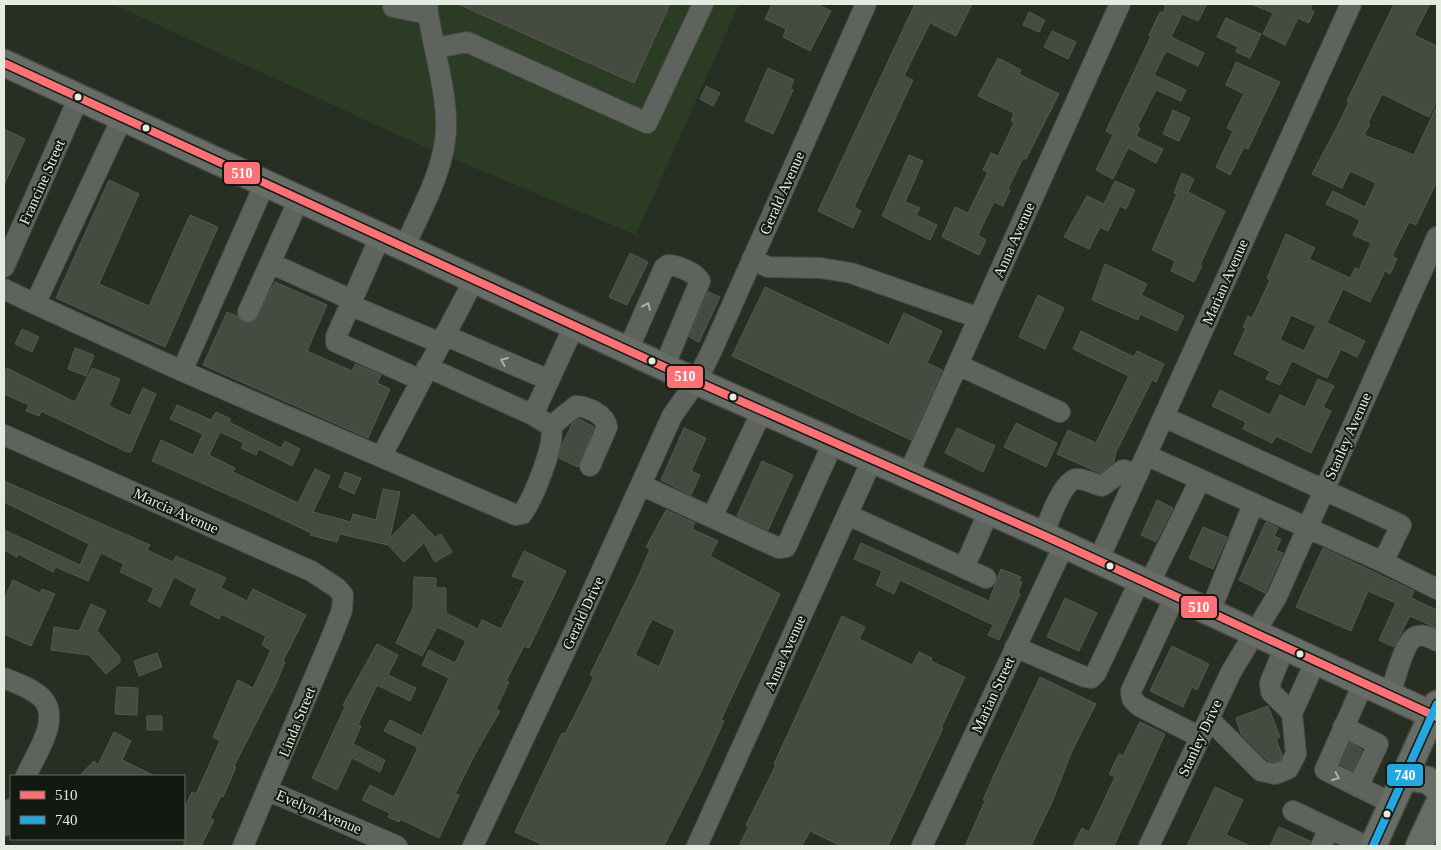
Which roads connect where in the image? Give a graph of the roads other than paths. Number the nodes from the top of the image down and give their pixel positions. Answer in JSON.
{"nodes":[{"id":1,"x":703,"y":4,"type":"edge"},
{"id":2,"x":866,"y":4,"type":"edge"},
{"id":3,"x":1120,"y":4,"type":"edge"},
{"id":4,"x":1351,"y":4,"type":"edge"},
{"id":5,"x":393,"y":7,"type":"dead end"},
{"id":6,"x":428,"y":9,"type":"edge"},
{"id":7,"x":436,"y":48,"type":"junction"},
{"id":8,"x":4,"y":63,"type":"edge"},
{"id":9,"x":79,"y":98,"type":"junction"},
{"id":10,"x":123,"y":116,"type":"junction"},
{"id":11,"x":265,"y":183,"type":"junction"},
{"id":12,"x":299,"y":199,"type":"junction"},
{"id":13,"x":380,"y":237,"type":"junction"},
{"id":14,"x":1437,"y":237,"type":"edge"},
{"id":15,"x":404,"y":248,"type":"junction"},
{"id":16,"x":752,"y":259,"type":"junction"},
{"id":17,"x":270,"y":263,"type":"junction"},
{"id":18,"x":4,"y":267,"type":"edge"},
{"id":19,"x":474,"y":280,"type":"junction"},
{"id":20,"x":4,"y":289,"type":"edge"},
{"id":21,"x":351,"y":302,"type":"junction"},
{"id":22,"x":35,"y":304,"type":"junction"},
{"id":23,"x":248,"y":312,"type":"dead end"},
{"id":24,"x":979,"y":318,"type":"junction"},
{"id":25,"x":574,"y":326,"type":"junction"},
{"id":26,"x":442,"y":339,"type":"junction"},
{"id":27,"x":628,"y":350,"type":"junction"},
{"id":28,"x":958,"y":365,"type":"junction"},
{"id":29,"x":664,"y":367,"type":"junction"},
{"id":30,"x":182,"y":370,"type":"junction"},
{"id":31,"x":424,"y":374,"type":"junction"},
{"id":32,"x":549,"y":380,"type":"junction"},
{"id":33,"x":696,"y":382,"type":"junction"},
{"id":34,"x":762,"y":411,"type":"junction"},
{"id":35,"x":1060,"y":412,"type":"dead end"},
{"id":36,"x":533,"y":415,"type":"junction"},
{"id":37,"x":1164,"y":417,"type":"junction"},
{"id":38,"x":551,"y":426,"type":"junction"},
{"id":39,"x":4,"y":435,"type":"edge"},
{"id":40,"x":833,"y":443,"type":"junction"},
{"id":41,"x":1146,"y":455,"type":"junction"},
{"id":42,"x":382,"y":457,"type":"junction"},
{"id":43,"x":872,"y":460,"type":"junction"},
{"id":44,"x":590,"y":466,"type":"dead end"},
{"id":45,"x":1138,"y":474,"type":"junction"},
{"id":46,"x":908,"y":475,"type":"junction"},
{"id":47,"x":1200,"y":480,"type":"junction"},
{"id":48,"x":641,"y":485,"type":"junction"},
{"id":49,"x":1324,"y":490,"type":"junction"},
{"id":50,"x":1253,"y":504,"type":"junction"},
{"id":51,"x":990,"y":511,"type":"junction"},
{"id":52,"x":848,"y":515,"type":"junction"},
{"id":53,"x":712,"y":518,"type":"junction"},
{"id":54,"x":1307,"y":528,"type":"junction"},
{"id":55,"x":1053,"y":540,"type":"junction"},
{"id":56,"x":1098,"y":561,"type":"junction"},
{"id":57,"x":1383,"y":562,"type":"junction"},
{"id":58,"x":964,"y":568,"type":"junction"},
{"id":59,"x":986,"y":578,"type":"dead end"},
{"id":60,"x":1144,"y":582,"type":"junction"},
{"id":61,"x":1437,"y":589,"type":"edge"},
{"id":62,"x":343,"y":595,"type":"joint"},
{"id":63,"x":1175,"y":596,"type":"junction"},
{"id":64,"x":1210,"y":612,"type":"junction"},
{"id":65,"x":1255,"y":633,"type":"junction"},
{"id":66,"x":1437,"y":641,"type":"edge"},
{"id":67,"x":1285,"y":646,"type":"junction"},
{"id":68,"x":1015,"y":647,"type":"junction"},
{"id":69,"x":1316,"y":660,"type":"junction"},
{"id":70,"x":4,"y":678,"type":"edge"},
{"id":71,"x":1364,"y":682,"type":"junction"},
{"id":72,"x":1390,"y":695,"type":"junction"},
{"id":73,"x":1436,"y":712,"type":"edge"},
{"id":74,"x":1292,"y":713,"type":"junction"},
{"id":75,"x":1209,"y":719,"type":"junction"},
{"id":76,"x":1343,"y":727,"type":"junction"},
{"id":77,"x":1200,"y":737,"type":"junction"},
{"id":78,"x":26,"y":775,"type":"edge"},
{"id":79,"x":1405,"y":777,"type":"junction"},
{"id":80,"x":1358,"y":787,"type":"junction"},
{"id":81,"x":1437,"y":788,"type":"edge"},
{"id":82,"x":268,"y":790,"type":"junction"},
{"id":83,"x":1393,"y":804,"type":"junction"},
{"id":84,"x":1437,"y":807,"type":"edge"},
{"id":85,"x":10,"y":811,"type":"edge"},
{"id":86,"x":1293,"y":812,"type":"dead end"},
{"id":87,"x":4,"y":826,"type":"edge"},
{"id":88,"x":1325,"y":837,"type":"edge"},
{"id":89,"x":243,"y":846,"type":"edge"},
{"id":90,"x":397,"y":846,"type":"edge"},
{"id":91,"x":473,"y":846,"type":"edge"},
{"id":92,"x":698,"y":846,"type":"edge"},
{"id":93,"x":922,"y":846,"type":"edge"},
{"id":94,"x":1149,"y":846,"type":"edge"},
{"id":95,"x":1366,"y":846,"type":"edge"},
{"id":96,"x":1374,"y":846,"type":"edge"},
{"id":97,"x":1419,"y":846,"type":"edge"}],
"edges":[{"from":1,"to":7,"type":"street"},
{"from":2,"to":16,"type":"street","name":"Gerald Avenue"},
{"from":3,"to":24,"type":"street","name":"Anna Avenue"},
{"from":4,"to":37,"type":"street","name":"Marian Avenue"},
{"from":5,"to":6,"type":"street"},
{"from":6,"to":7,"type":"street"},
{"from":7,"to":15,"type":"street"},
{"from":8,"to":9,"type":"main road"},
{"from":9,"to":10,"type":"main road"},
{"from":9,"to":18,"type":"street","name":"Francine Street"},
{"from":10,"to":11,"type":"main road"},
{"from":10,"to":22,"type":"street"},
{"from":11,"to":12,"type":"main road"},
{"from":11,"to":30,"type":"street"},
{"from":12,"to":13,"type":"main road"},
{"from":12,"to":17,"type":"street"},
{"from":13,"to":15,"type":"main road"},
{"from":13,"to":21,"type":"street"},
{"from":14,"to":49,"type":"street","name":"Stanley Avenue"},
{"from":15,"to":19,"type":"main road"},
{"from":16,"to":24,"type":"street"},
{"from":16,"to":33,"type":"street","name":"Gerald Avenue"},
{"from":17,"to":21,"type":"street"},
{"from":17,"to":23,"type":"street"},
{"from":19,"to":25,"type":"main road"},
{"from":19,"to":26,"type":"street"},
{"from":20,"to":22,"type":"street"},
{"from":21,"to":26,"type":"street"},
{"from":21,"to":31,"type":"street"},
{"from":22,"to":30,"type":"street"},
{"from":24,"to":28,"type":"street","name":"Anna Avenue"},
{"from":25,"to":27,"type":"main road"},
{"from":25,"to":32,"type":"street"},
{"from":26,"to":31,"type":"street"},
{"from":32,"to":26,"type":"street","one_way":true},
{"from":27,"to":29,"type":"main road"},
{"from":27,"to":29,"type":"street","one_way":true},
{"from":28,"to":35,"type":"street"},
{"from":28,"to":46,"type":"street","name":"Anna Avenue"},
{"from":29,"to":33,"type":"main road"},
{"from":30,"to":42,"type":"street"},
{"from":31,"to":36,"type":"street"},
{"from":31,"to":42,"type":"street"},
{"from":32,"to":36,"type":"street"},
{"from":33,"to":34,"type":"main road"},
{"from":33,"to":48,"type":"street","name":"Gerald Drive"},
{"from":34,"to":40,"type":"main road"},
{"from":34,"to":53,"type":"street"},
{"from":36,"to":38,"type":"street"},
{"from":37,"to":41,"type":"street","name":"Marian Avenue"},
{"from":37,"to":49,"type":"street"},
{"from":38,"to":42,"type":"street"},
{"from":38,"to":44,"type":"street"},
{"from":39,"to":62,"type":"street","name":"Marcia Avenue"},
{"from":40,"to":43,"type":"main road"},
{"from":40,"to":53,"type":"street"},
{"from":41,"to":45,"type":"street","name":"Marian Avenue"},
{"from":41,"to":47,"type":"street"},
{"from":43,"to":46,"type":"main road"},
{"from":43,"to":52,"type":"street","name":"Anna Avenue"},
{"from":45,"to":55,"type":"street","name":"Marian Street"},
{"from":45,"to":56,"type":"street","name":"Marian Avenue"},
{"from":46,"to":51,"type":"main road"},
{"from":47,"to":50,"type":"street"},
{"from":47,"to":60,"type":"street"},
{"from":48,"to":53,"type":"street"},
{"from":48,"to":91,"type":"street","name":"Gerald Drive"},
{"from":49,"to":54,"type":"street","name":"Stanley Avenue"},
{"from":49,"to":57,"type":"street"},
{"from":50,"to":54,"type":"street"},
{"from":50,"to":64,"type":"street"},
{"from":51,"to":55,"type":"main road"},
{"from":51,"to":58,"type":"street"},
{"from":52,"to":58,"type":"street"},
{"from":52,"to":92,"type":"street","name":"Anna Avenue"},
{"from":54,"to":57,"type":"street"},
{"from":54,"to":65,"type":"street","name":"Stanley Avenue"},
{"from":55,"to":56,"type":"main road"},
{"from":55,"to":68,"type":"street","name":"Marian Street"},
{"from":56,"to":60,"type":"main road"},
{"from":57,"to":61,"type":"street"},
{"from":58,"to":59,"type":"street"},
{"from":60,"to":63,"type":"main road"},
{"from":60,"to":68,"type":"street"},
{"from":62,"to":82,"type":"street","name":"Linda Street"},
{"from":63,"to":64,"type":"main road"},
{"from":63,"to":77,"type":"street"},
{"from":64,"to":65,"type":"main road"},
{"from":65,"to":67,"type":"main road"},
{"from":65,"to":75,"type":"street","name":"Stanley Drive"},
{"from":66,"to":72,"type":"street"},
{"from":67,"to":69,"type":"main road"},
{"from":67,"to":74,"type":"street"},
{"from":68,"to":93,"type":"street","name":"Marian Street"},
{"from":69,"to":71,"type":"main road"},
{"from":69,"to":74,"type":"street"},
{"from":70,"to":78,"type":"street"},
{"from":71,"to":72,"type":"main road"},
{"from":71,"to":76,"type":"street"},
{"from":72,"to":73,"type":"main road"},
{"from":73,"to":79,"type":"main road"},
{"from":74,"to":75,"type":"street"},
{"from":75,"to":77,"type":"street","name":"Stanley Drive"},
{"from":76,"to":80,"type":"street","one_way":true},
{"from":76,"to":80,"type":"street"},
{"from":77,"to":94,"type":"street","name":"Stanley Drive"},
{"from":79,"to":81,"type":"main road"},
{"from":79,"to":83,"type":"main road"},
{"from":80,"to":83,"type":"street"},
{"from":82,"to":89,"type":"street","name":"Linda Street"},
{"from":82,"to":90,"type":"street","name":"Evelyn Avenue"},
{"from":83,"to":96,"type":"main road"},
{"from":84,"to":97,"type":"main road"},
{"from":85,"to":87,"type":"street"},
{"from":86,"to":88,"type":"street"},
{"from":88,"to":95,"type":"street"}]}
